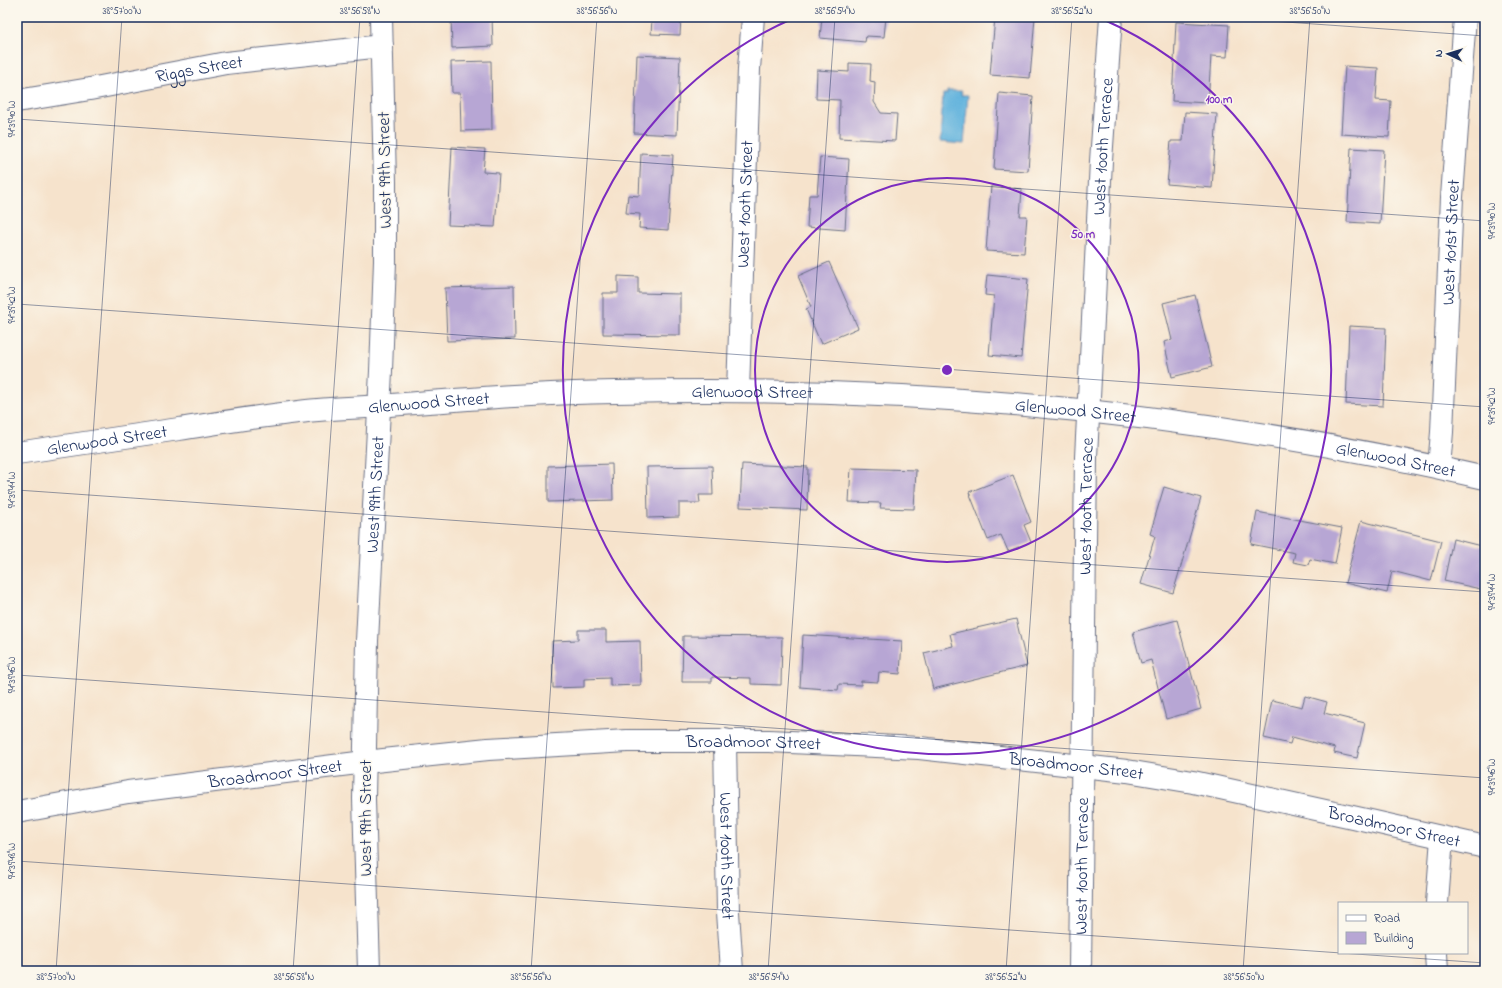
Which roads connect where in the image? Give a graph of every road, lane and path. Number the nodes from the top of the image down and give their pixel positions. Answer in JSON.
{"nodes":[{"id":1,"x":381,"y":17,"type":"edge"},
{"id":2,"x":753,"y":17,"type":"edge"},
{"id":3,"x":1111,"y":17,"type":"edge"},
{"id":4,"x":1465,"y":17,"type":"edge"},
{"id":5,"x":382,"y":46,"type":"junction"},
{"id":6,"x":17,"y":101,"type":"edge"},
{"id":7,"x":738,"y":391,"type":"junction"},
{"id":8,"x":379,"y":406,"type":"junction"},
{"id":9,"x":1089,"y":411,"type":"junction"},
{"id":10,"x":17,"y":453,"type":"edge"},
{"id":11,"x":1439,"y":467,"type":"junction"},
{"id":12,"x":1485,"y":478,"type":"edge"},
{"id":13,"x":725,"y":740,"type":"junction"},
{"id":14,"x":365,"y":762,"type":"junction"},
{"id":15,"x":1082,"y":765,"type":"junction"},
{"id":16,"x":17,"y":812,"type":"edge"},
{"id":17,"x":1442,"y":838,"type":"junction"},
{"id":18,"x":1485,"y":847,"type":"edge"},
{"id":19,"x":1437,"y":902,"type":"edge"},
{"id":20,"x":1436,"y":954,"type":"edge"},
{"id":21,"x":369,"y":971,"type":"edge"},
{"id":22,"x":732,"y":971,"type":"edge"},
{"id":23,"x":1080,"y":971,"type":"edge"},
{"id":24,"x":1437,"y":971,"type":"edge"}],
"edges":[{"from":1,"to":5,"type":"street","name":"West 99th Street"},
{"from":2,"to":7,"type":"street","name":"West 100th Street"},
{"from":3,"to":9,"type":"street","name":"West 100th Terrace"},
{"from":4,"to":11,"type":"street","name":"West 101st Street"},
{"from":5,"to":6,"type":"street","name":"Riggs Street"},
{"from":5,"to":8,"type":"street","name":"West 99th Street"},
{"from":7,"to":8,"type":"street","name":"Glenwood Street"},
{"from":7,"to":9,"type":"street","name":"Glenwood Street"},
{"from":8,"to":10,"type":"street","name":"Glenwood Street"},
{"from":8,"to":14,"type":"street","name":"West 99th Street"},
{"from":9,"to":11,"type":"street","name":"Glenwood Street"},
{"from":9,"to":15,"type":"street","name":"West 100th Terrace"},
{"from":11,"to":12,"type":"street","name":"Glenwood Street"},
{"from":13,"to":14,"type":"street","name":"Broadmoor Street"},
{"from":13,"to":15,"type":"street","name":"Broadmoor Street"},
{"from":13,"to":22,"type":"street","name":"West 100th Street"},
{"from":14,"to":16,"type":"street","name":"Broadmoor Street"},
{"from":14,"to":21,"type":"street","name":"West 99th Street"},
{"from":15,"to":17,"type":"street","name":"Broadmoor Street"},
{"from":15,"to":23,"type":"street","name":"West 100th Terrace"},
{"from":17,"to":18,"type":"street","name":"Broadmoor Street"},
{"from":17,"to":19,"type":"street"},
{"from":20,"to":24,"type":"street"}]}
